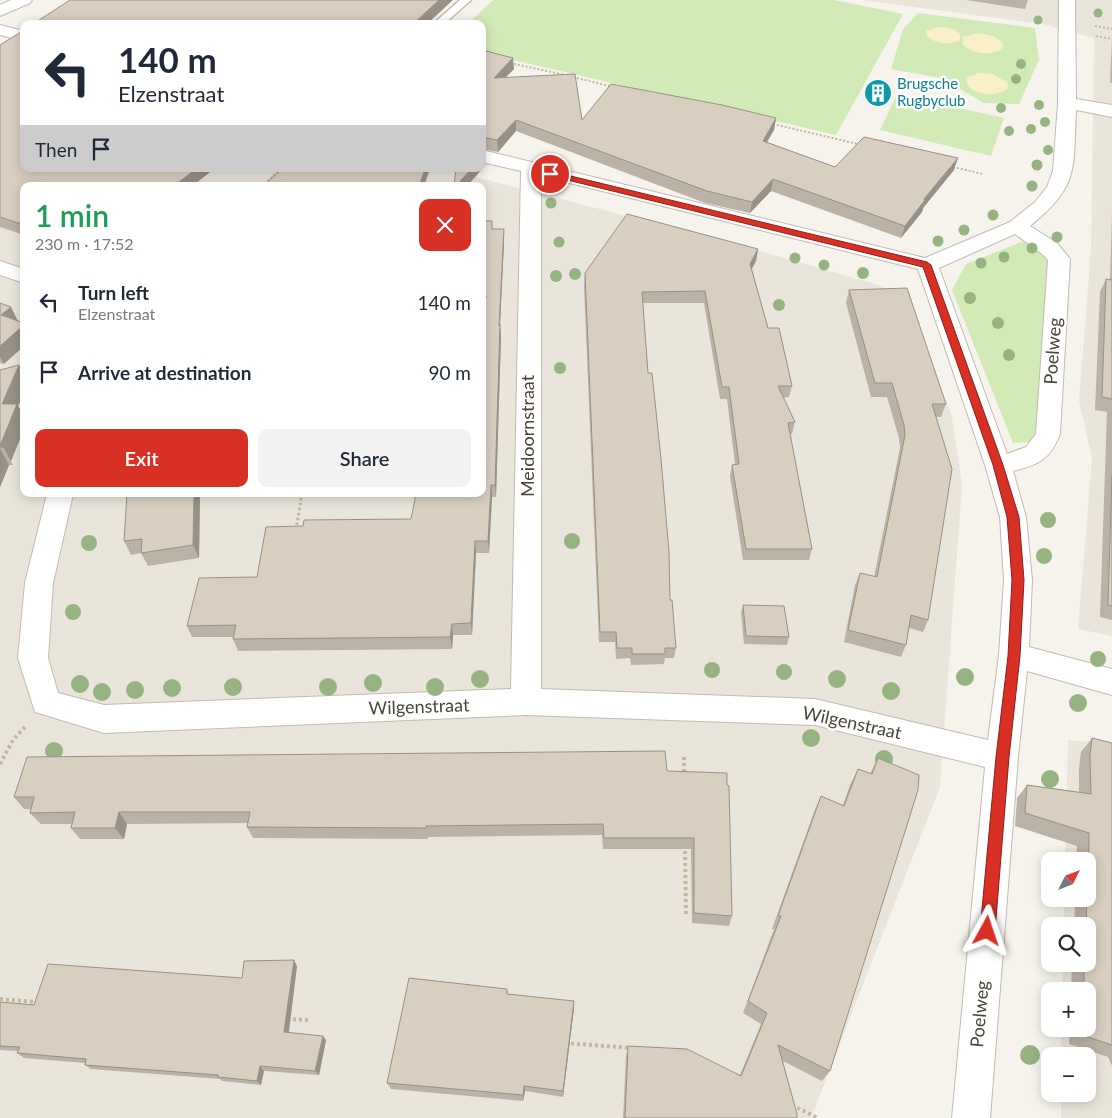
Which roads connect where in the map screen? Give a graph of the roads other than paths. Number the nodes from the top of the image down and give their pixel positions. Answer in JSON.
{"nodes":[{"id":1,"x":24,"y":0,"type":"edge"},
{"id":2,"x":466,"y":0,"type":"edge"},
{"id":3,"x":1067,"y":0,"type":"edge"},
{"id":4,"x":0,"y":11,"type":"edge"},
{"id":5,"x":443,"y":20,"type":"edge"},
{"id":6,"x":0,"y":30,"type":"edge"},
{"id":7,"x":20,"y":35,"type":"edge"},
{"id":8,"x":1067,"y":103,"type":"junction"},
{"id":9,"x":1112,"y":111,"type":"edge"},
{"id":10,"x":486,"y":157,"type":"edge"},
{"id":11,"x":531,"y":169,"type":"junction"},
{"id":12,"x":1017,"y":226,"type":"junction"},
{"id":13,"x":927,"y":265,"type":"junction"},
{"id":14,"x":0,"y":268,"type":"edge"},
{"id":15,"x":20,"y":275,"type":"edge"},
{"id":16,"x":998,"y":465,"type":"junction"},
{"id":17,"x":59,"y":497,"type":"edge"},
{"id":18,"x":1014,"y":656,"type":"junction"},
{"id":19,"x":1112,"y":682,"type":"edge"},
{"id":20,"x":526,"y":702,"type":"junction"},
{"id":21,"x":1002,"y":757,"type":"junction"},
{"id":22,"x":971,"y":1118,"type":"edge"}],
"edges":[{"from":1,"to":4,"type":"street"},
{"from":2,"to":5,"type":"lane"},
{"from":3,"to":8,"type":"street"},
{"from":6,"to":7,"type":"street"},
{"from":8,"to":9,"type":"street"},
{"from":8,"to":12,"type":"street"},
{"from":10,"to":11,"type":"street"},
{"from":11,"to":13,"type":"street"},
{"from":11,"to":20,"type":"street","name":"Meidoornstraat"},
{"from":12,"to":13,"type":"street"},
{"from":12,"to":16,"type":"street","name":"Poelweg"},
{"from":13,"to":16,"type":"street","name":"Poelweg"},
{"from":14,"to":15,"type":"street"},
{"from":16,"to":18,"type":"street","name":"Poelweg"},
{"from":17,"to":20,"type":"street","name":"Wilgenstraat"},
{"from":18,"to":19,"type":"street"},
{"from":18,"to":21,"type":"street","name":"Poelweg"},
{"from":20,"to":21,"type":"street","name":"Wilgenstraat"},
{"from":21,"to":22,"type":"street","name":"Poelweg"}]}
